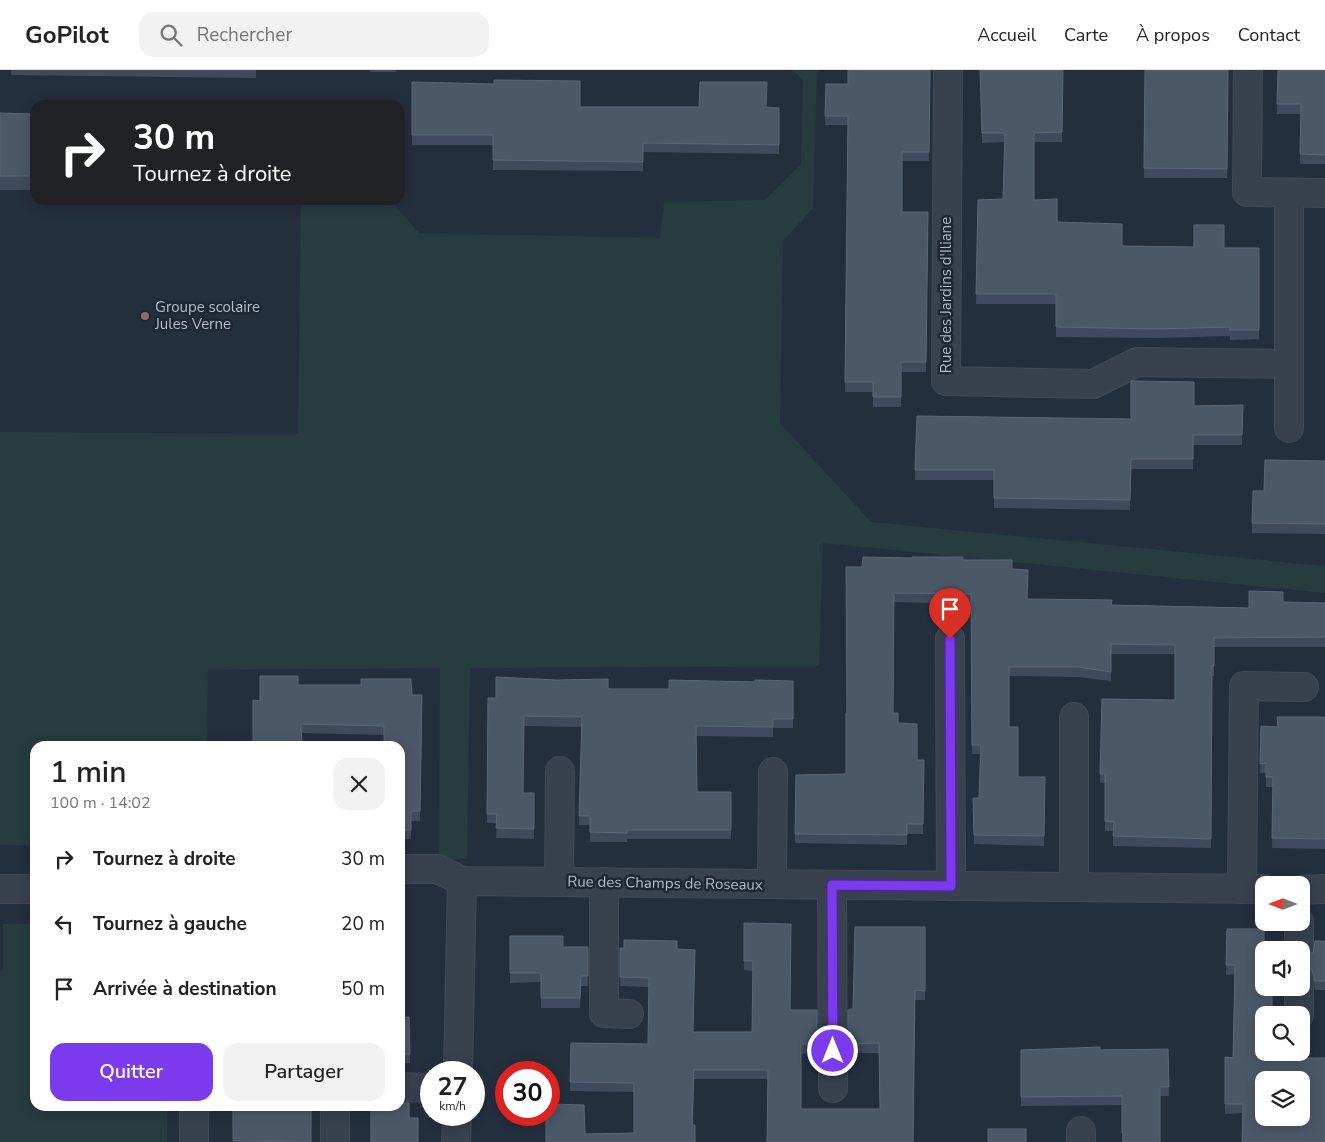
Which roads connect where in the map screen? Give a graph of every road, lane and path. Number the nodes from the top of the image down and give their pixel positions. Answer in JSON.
{"nodes":[{"id":1,"x":948,"y":70,"type":"edge"},
{"id":2,"x":1248,"y":70,"type":"edge"},
{"id":3,"x":1290,"y":193,"type":"junction"},
{"id":4,"x":1325,"y":193,"type":"edge"},
{"id":5,"x":1289,"y":364,"type":"junction"},
{"id":6,"x":1289,"y":428,"type":"dead end"},
{"id":7,"x":950,"y":639,"type":"dead end"},
{"id":8,"x":1304,"y":686,"type":"dead end"},
{"id":9,"x":1074,"y":717,"type":"dead end"},
{"id":10,"x":560,"y":771,"type":"dead end"},
{"id":11,"x":773,"y":772,"type":"dead end"},
{"id":12,"x":405,"y":870,"type":"edge"},
{"id":13,"x":462,"y":881,"type":"junction"},
{"id":14,"x":559,"y":882,"type":"junction"},
{"id":15,"x":604,"y":882,"type":"junction"},
{"id":16,"x":772,"y":884,"type":"junction"},
{"id":17,"x":832,"y":885,"type":"junction"},
{"id":18,"x":951,"y":886,"type":"junction"},
{"id":19,"x":1074,"y":887,"type":"junction"},
{"id":20,"x":0,"y":889,"type":"edge"},
{"id":21,"x":30,"y":889,"type":"edge"},
{"id":22,"x":1253,"y":889,"type":"edge"},
{"id":23,"x":1325,"y":889,"type":"edge"},
{"id":24,"x":1310,"y":890,"type":"edge"},
{"id":25,"x":629,"y":1014,"type":"dead end"},
{"id":26,"x":458,"y":1061,"type":"edge"},
{"id":27,"x":405,"y":1087,"type":"edge"},
{"id":28,"x":420,"y":1088,"type":"edge"},
{"id":29,"x":833,"y":1088,"type":"dead end"},
{"id":30,"x":194,"y":1111,"type":"edge"},
{"id":31,"x":334,"y":1111,"type":"edge"},
{"id":32,"x":457,"y":1126,"type":"edge"},
{"id":33,"x":194,"y":1142,"type":"edge"},
{"id":34,"x":335,"y":1142,"type":"edge"},
{"id":35,"x":456,"y":1142,"type":"edge"}],
"edges":[{"from":1,"to":5,"type":"street","name":"Rue des Jardins d'Iliane"},
{"from":2,"to":3,"type":"street"},
{"from":3,"to":4,"type":"street"},
{"from":3,"to":5,"type":"street"},
{"from":5,"to":6,"type":"street"},
{"from":7,"to":18,"type":"street"},
{"from":8,"to":22,"type":"street","name":"Rue des Champs de Roseaux"},
{"from":9,"to":19,"type":"street"},
{"from":10,"to":14,"type":"street","name":"Rue des Champs de Roseaux"},
{"from":11,"to":16,"type":"street","name":"Rue des Champs de Roseaux"},
{"from":12,"to":13,"type":"street","name":"Rue des Champs de Roseaux"},
{"from":13,"to":14,"type":"street","name":"Rue des Champs de Roseaux"},
{"from":13,"to":26,"type":"street"},
{"from":14,"to":15,"type":"street","name":"Rue des Champs de Roseaux"},
{"from":15,"to":16,"type":"street","name":"Rue des Champs de Roseaux"},
{"from":15,"to":25,"type":"street"},
{"from":16,"to":17,"type":"street","name":"Rue des Champs de Roseaux"},
{"from":17,"to":18,"type":"street","name":"Rue des Champs de Roseaux"},
{"from":17,"to":29,"type":"street"},
{"from":18,"to":19,"type":"street","name":"Rue des Champs de Roseaux"},
{"from":19,"to":22,"type":"street","name":"Rue des Champs de Roseaux"},
{"from":20,"to":21,"type":"street"},
{"from":23,"to":24,"type":"street"},
{"from":27,"to":28,"type":"street"},
{"from":30,"to":33,"type":"street"},
{"from":31,"to":34,"type":"street"},
{"from":32,"to":35,"type":"street"}]}
